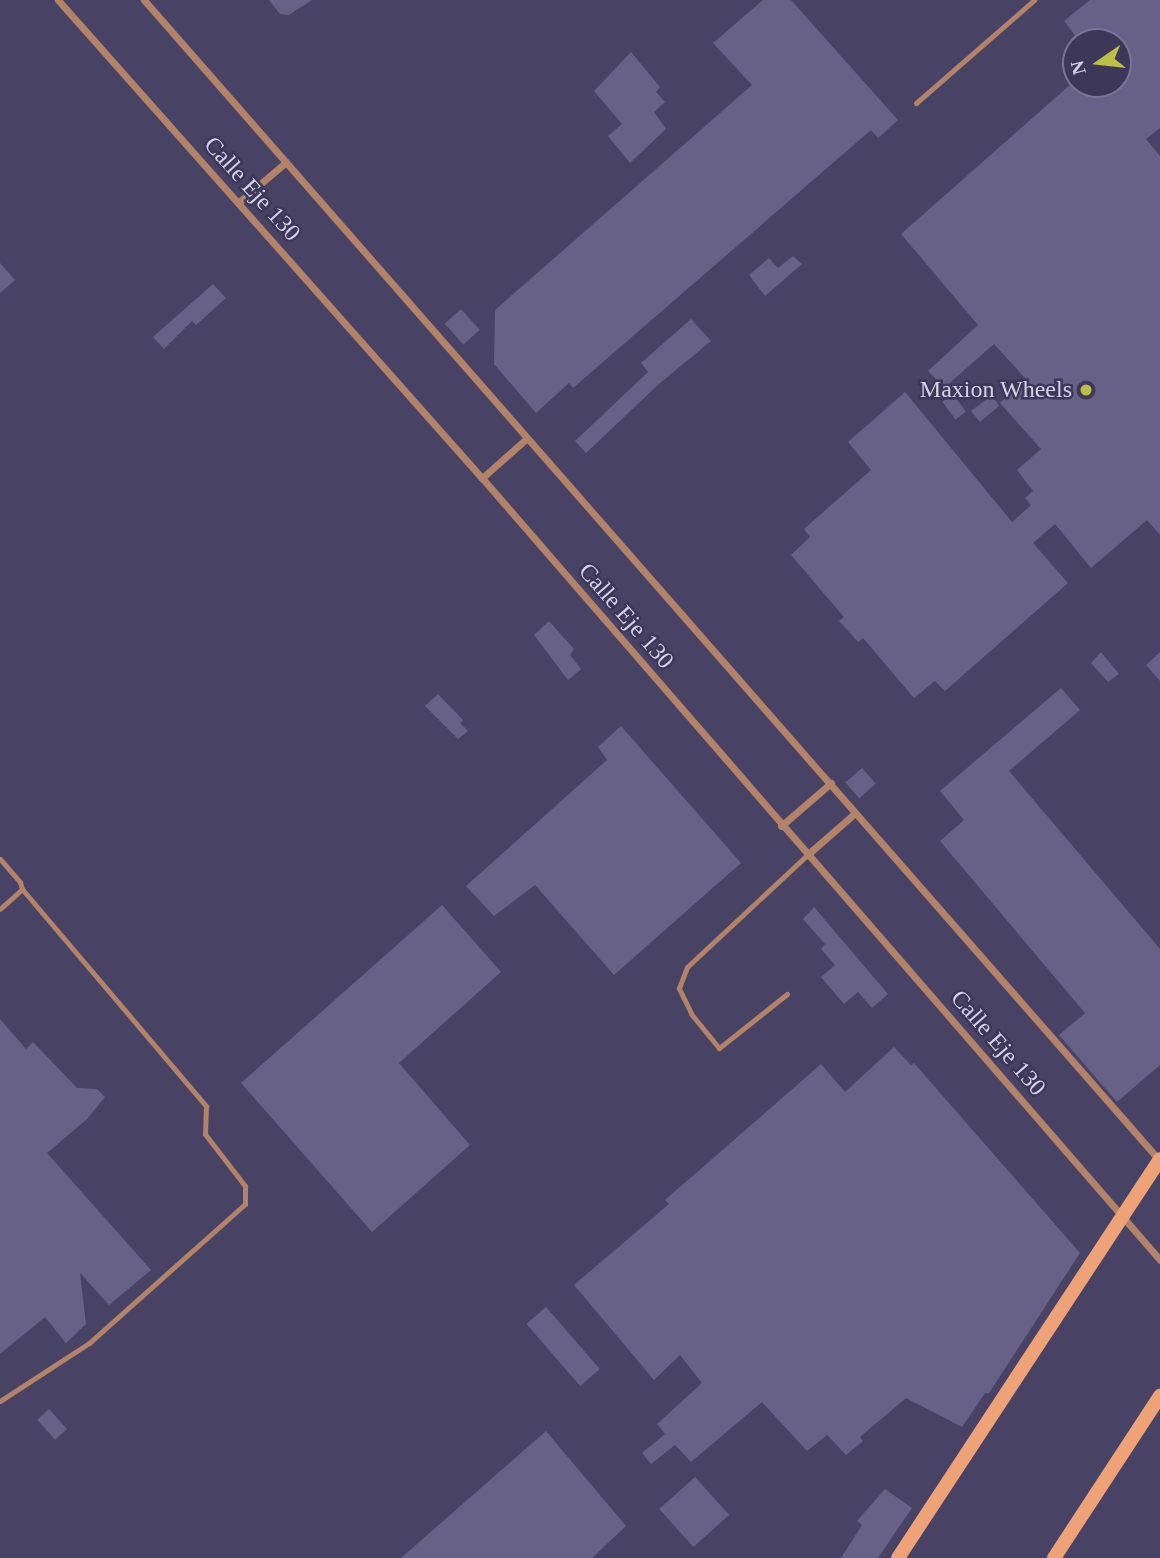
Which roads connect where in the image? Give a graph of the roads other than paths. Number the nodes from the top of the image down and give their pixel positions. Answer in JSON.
{"nodes":[{"id":1,"x":58,"y":0,"type":"edge"},
{"id":2,"x":144,"y":0,"type":"edge"},
{"id":3,"x":1034,"y":0,"type":"edge"},
{"id":4,"x":916,"y":103,"type":"dead end"},
{"id":5,"x":286,"y":162,"type":"junction"},
{"id":6,"x":238,"y":203,"type":"junction"},
{"id":7,"x":526,"y":439,"type":"junction"},
{"id":8,"x":482,"y":478,"type":"junction"},
{"id":9,"x":831,"y":783,"type":"junction"},
{"id":10,"x":855,"y":813,"type":"junction"},
{"id":11,"x":782,"y":826,"type":"junction"},
{"id":12,"x":807,"y":855,"type":"junction"},
{"id":13,"x":0,"y":859,"type":"edge"},
{"id":14,"x":22,"y":889,"type":"junction"},
{"id":15,"x":0,"y":909,"type":"edge"},
{"id":16,"x":787,"y":994,"type":"dead end"},
{"id":17,"x":1160,"y":1161,"type":"edge"},
{"id":18,"x":1124,"y":1216,"type":"junction"},
{"id":19,"x":1160,"y":1260,"type":"edge"},
{"id":20,"x":1160,"y":1395,"type":"edge"},
{"id":21,"x":0,"y":1401,"type":"edge"},
{"id":22,"x":898,"y":1558,"type":"edge"},
{"id":23,"x":1054,"y":1558,"type":"edge"}],
"edges":[{"from":1,"to":6,"type":"street","name":"Calle Eje 130"},
{"from":2,"to":5,"type":"street","name":"Calle Eje 130"},
{"from":3,"to":4,"type":"lane"},
{"from":5,"to":6,"type":"street"},
{"from":5,"to":7,"type":"street","name":"Calle Eje 130"},
{"from":6,"to":8,"type":"street","name":"Calle Eje 130"},
{"from":7,"to":8,"type":"street"},
{"from":7,"to":9,"type":"street","name":"Calle Eje 130"},
{"from":8,"to":11,"type":"street","name":"Calle Eje 130"},
{"from":9,"to":10,"type":"street","name":"Calle Eje 130"},
{"from":9,"to":11,"type":"street"},
{"from":10,"to":12,"type":"street"},
{"from":10,"to":17,"type":"street","name":"Calle Eje 130"},
{"from":11,"to":12,"type":"street","name":"Calle Eje 130"},
{"from":12,"to":16,"type":"lane"},
{"from":12,"to":18,"type":"street","name":"Calle Eje 130"},
{"from":13,"to":14,"type":"lane"},
{"from":14,"to":15,"type":"lane"},
{"from":14,"to":21,"type":"lane"},
{"from":17,"to":18,"type":"street"},
{"from":18,"to":19,"type":"street","name":"Calle Eje 130"},
{"from":18,"to":22,"type":"street"},
{"from":20,"to":23,"type":"street"}]}
